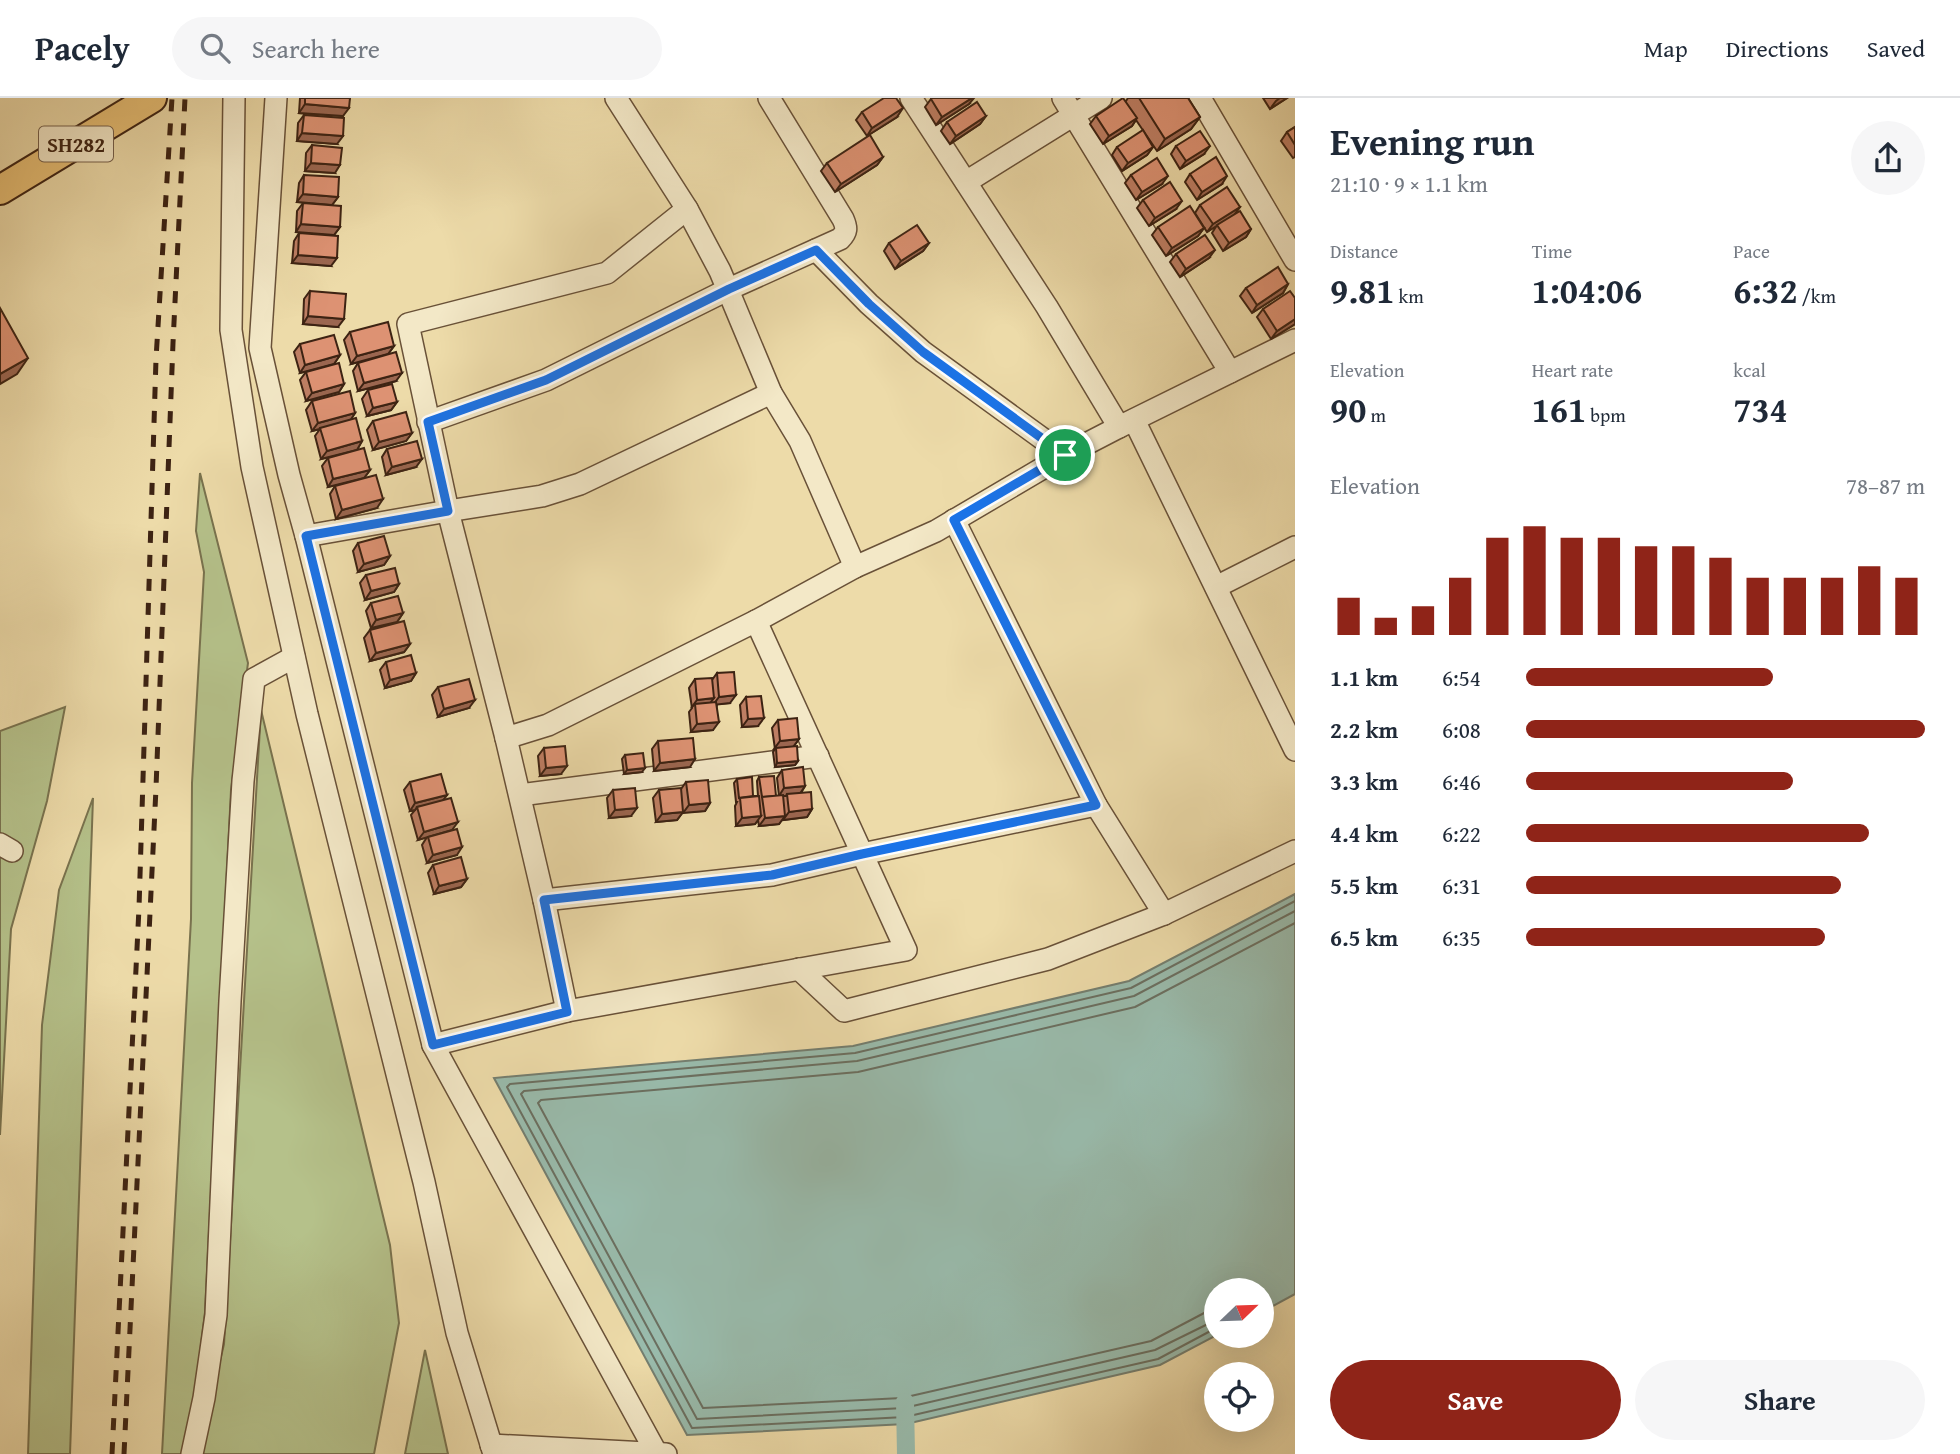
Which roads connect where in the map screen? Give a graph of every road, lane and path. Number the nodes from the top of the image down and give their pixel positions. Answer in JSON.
{"nodes":[{"id":1,"x":152,"y":98,"type":"edge"},
{"id":2,"x":234,"y":98,"type":"edge"},
{"id":3,"x":276,"y":98,"type":"edge"},
{"id":4,"x":616,"y":98,"type":"edge"},
{"id":5,"x":769,"y":98,"type":"edge"},
{"id":6,"x":911,"y":98,"type":"edge"},
{"id":7,"x":1101,"y":98,"type":"edge"},
{"id":8,"x":1200,"y":98,"type":"edge"},
{"id":9,"x":1068,"y":107,"type":"edge"},
{"id":10,"x":966,"y":182,"type":"junction"},
{"id":11,"x":0,"y":190,"type":"edge"},
{"id":12,"x":687,"y":209,"type":"junction"},
{"id":13,"x":816,"y":250,"type":"junction"},
{"id":14,"x":1295,"y":260,"type":"edge"},
{"id":15,"x":729,"y":289,"type":"junction"},
{"id":16,"x":1295,"y":340,"type":"edge"},
{"id":17,"x":1230,"y":372,"type":"junction"},
{"id":18,"x":772,"y":393,"type":"junction"},
{"id":19,"x":428,"y":422,"type":"junction"},
{"id":20,"x":1126,"y":424,"type":"junction"},
{"id":21,"x":1065,"y":455,"type":"junction"},
{"id":22,"x":448,"y":511,"type":"junction"},
{"id":23,"x":954,"y":520,"type":"junction"},
{"id":24,"x":306,"y":536,"type":"junction"},
{"id":25,"x":1295,"y":547,"type":"edge"},
{"id":26,"x":855,"y":567,"type":"junction"},
{"id":27,"x":1216,"y":587,"type":"junction"},
{"id":28,"x":756,"y":621,"type":"junction"},
{"id":29,"x":294,"y":657,"type":"junction"},
{"id":30,"x":506,"y":738,"type":"junction"},
{"id":31,"x":1294,"y":745,"type":"edge"},
{"id":32,"x":818,"y":756,"type":"junction"},
{"id":33,"x":520,"y":795,"type":"junction"},
{"id":34,"x":1096,"y":805,"type":"junction"},
{"id":35,"x":1295,"y":851,"type":"edge"},
{"id":36,"x":862,"y":854,"type":"junction"},
{"id":37,"x":544,"y":900,"type":"junction"},
{"id":38,"x":1164,"y":914,"type":"junction"},
{"id":39,"x":799,"y":969,"type":"junction"},
{"id":40,"x":567,"y":1012,"type":"junction"},
{"id":41,"x":433,"y":1045,"type":"junction"},
{"id":42,"x":492,"y":1449,"type":"edge"},
{"id":43,"x":192,"y":1454,"type":"edge"},
{"id":44,"x":657,"y":1454,"type":"edge"},
{"id":45,"x":666,"y":1454,"type":"edge"}],
"edges":[{"from":1,"to":11,"type":"main road","number":"SH282"},
{"from":2,"to":29,"type":"street"},
{"from":3,"to":24,"type":"street"},
{"from":4,"to":12,"type":"street"},
{"from":5,"to":13,"type":"street"},
{"from":6,"to":10,"type":"street"},
{"from":7,"to":9,"type":"street"},
{"from":8,"to":14,"type":"street"},
{"from":9,"to":10,"type":"street"},
{"from":9,"to":17,"type":"street"},
{"from":10,"to":20,"type":"street"},
{"from":12,"to":15,"type":"street"},
{"from":12,"to":19,"type":"street"},
{"from":13,"to":15,"type":"street"},
{"from":13,"to":21,"type":"street"},
{"from":15,"to":18,"type":"street"},
{"from":15,"to":19,"type":"street"},
{"from":16,"to":17,"type":"street"},
{"from":17,"to":20,"type":"street"},
{"from":18,"to":22,"type":"street"},
{"from":18,"to":26,"type":"street"},
{"from":19,"to":22,"type":"street"},
{"from":20,"to":21,"type":"street"},
{"from":20,"to":27,"type":"street"},
{"from":21,"to":23,"type":"street"},
{"from":22,"to":24,"type":"street"},
{"from":22,"to":30,"type":"street"},
{"from":23,"to":26,"type":"street"},
{"from":23,"to":34,"type":"street"},
{"from":24,"to":41,"type":"street"},
{"from":25,"to":27,"type":"street"},
{"from":26,"to":28,"type":"street"},
{"from":27,"to":31,"type":"street"},
{"from":28,"to":30,"type":"street"},
{"from":28,"to":32,"type":"street"},
{"from":29,"to":42,"type":"street"},
{"from":29,"to":43,"type":"street"},
{"from":30,"to":33,"type":"street"},
{"from":32,"to":33,"type":"street"},
{"from":32,"to":36,"type":"street"},
{"from":33,"to":37,"type":"street"},
{"from":34,"to":36,"type":"street"},
{"from":34,"to":38,"type":"street"},
{"from":35,"to":38,"type":"street"},
{"from":36,"to":37,"type":"street"},
{"from":36,"to":39,"type":"street"},
{"from":37,"to":40,"type":"street"},
{"from":38,"to":39,"type":"street"},
{"from":39,"to":40,"type":"street"},
{"from":40,"to":41,"type":"street"},
{"from":41,"to":44,"type":"street"},
{"from":42,"to":44,"type":"street"},
{"from":44,"to":45,"type":"street"}]}
